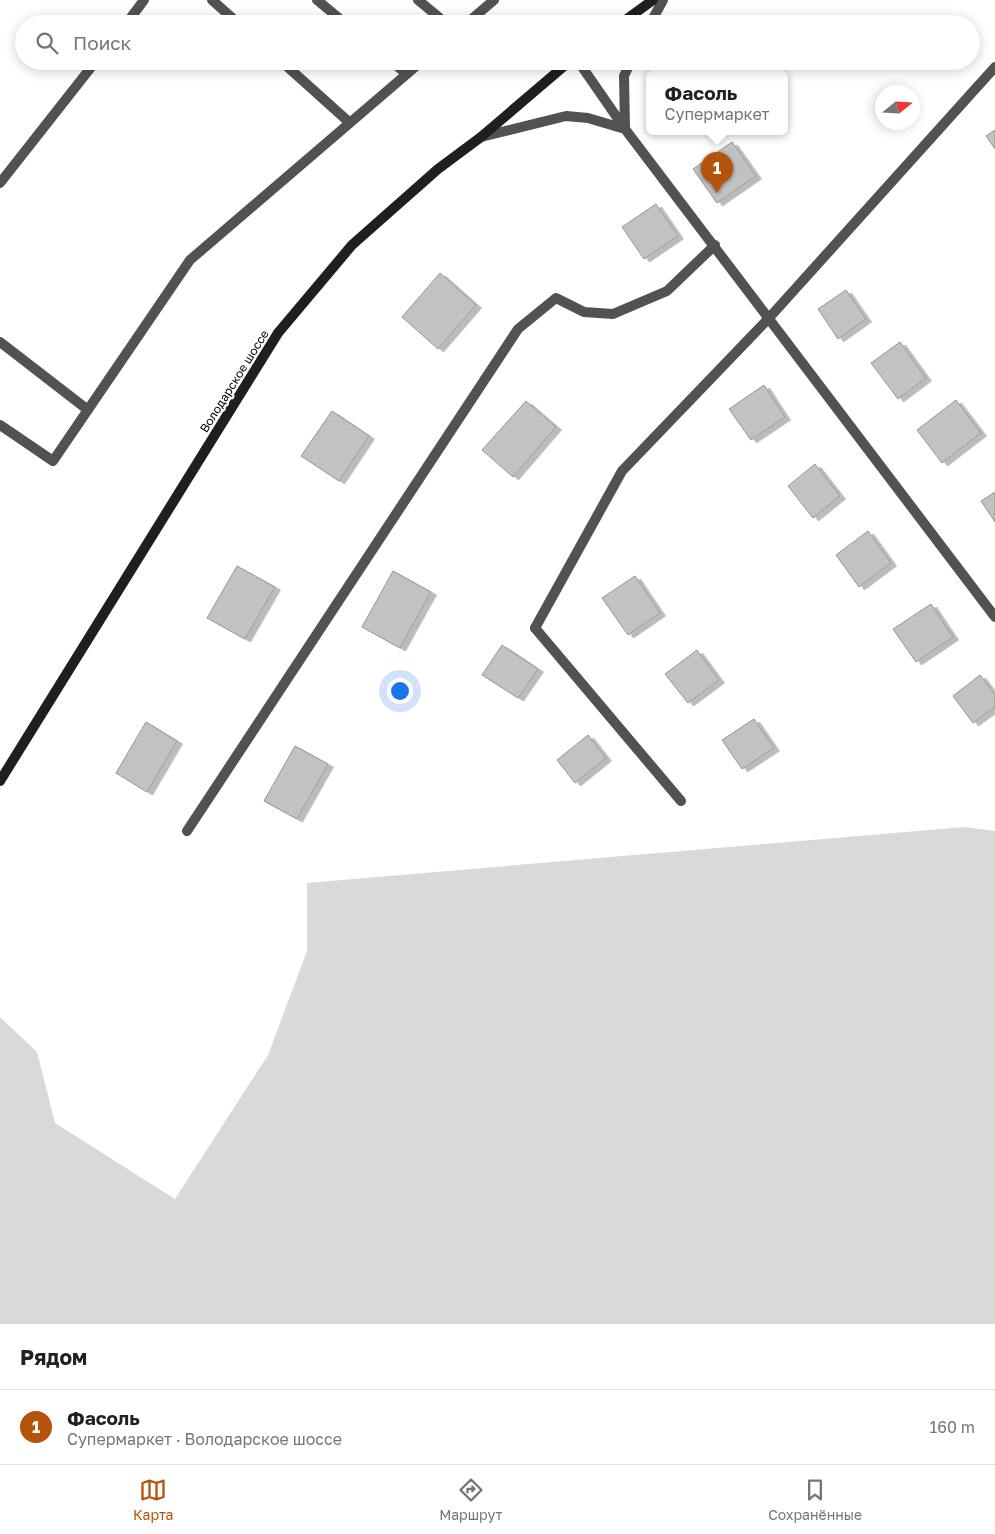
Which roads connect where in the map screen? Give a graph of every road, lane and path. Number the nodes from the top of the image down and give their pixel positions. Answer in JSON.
{"nodes":[{"id":1,"x":144,"y":0,"type":"edge"},
{"id":2,"x":212,"y":0,"type":"edge"},
{"id":3,"x":317,"y":0,"type":"edge"},
{"id":4,"x":418,"y":0,"type":"edge"},
{"id":5,"x":494,"y":0,"type":"edge"},
{"id":6,"x":653,"y":0,"type":"edge"},
{"id":7,"x":663,"y":0,"type":"edge"},
{"id":8,"x":133,"y":15,"type":"edge"},
{"id":9,"x":229,"y":15,"type":"edge"},
{"id":10,"x":335,"y":15,"type":"edge"},
{"id":11,"x":436,"y":15,"type":"edge"},
{"id":12,"x":476,"y":15,"type":"edge"},
{"id":13,"x":632,"y":15,"type":"edge"},
{"id":14,"x":655,"y":15,"type":"edge"},
{"id":15,"x":995,"y":67,"type":"edge"},
{"id":16,"x":89,"y":70,"type":"edge"},
{"id":17,"x":291,"y":70,"type":"edge"},
{"id":18,"x":402,"y":70,"type":"edge"},
{"id":19,"x":412,"y":70,"type":"edge"},
{"id":20,"x":559,"y":70,"type":"edge"},
{"id":21,"x":584,"y":70,"type":"edge"},
{"id":22,"x":626,"y":70,"type":"edge"},
{"id":23,"x":407,"y":74,"type":"junction"},
{"id":24,"x":350,"y":123,"type":"junction"},
{"id":25,"x":625,"y":129,"type":"junction"},
{"id":26,"x":481,"y":137,"type":"junction"},
{"id":27,"x":0,"y":182,"type":"edge"},
{"id":28,"x":715,"y":245,"type":"junction"},
{"id":29,"x":769,"y":318,"type":"junction"},
{"id":30,"x":0,"y":342,"type":"edge"},
{"id":31,"x":88,"y":410,"type":"junction"},
{"id":32,"x":0,"y":425,"type":"edge"},
{"id":33,"x":995,"y":617,"type":"edge"},
{"id":34,"x":0,"y":781,"type":"edge"},
{"id":35,"x":681,"y":801,"type":"dead end"},
{"id":36,"x":187,"y":831,"type":"dead end"}],
"edges":[{"from":1,"to":8,"type":"street"},
{"from":2,"to":9,"type":"street"},
{"from":3,"to":10,"type":"street"},
{"from":4,"to":11,"type":"street"},
{"from":5,"to":12,"type":"street"},
{"from":6,"to":13,"type":"main road"},
{"from":7,"to":14,"type":"street"},
{"from":15,"to":29,"type":"street"},
{"from":16,"to":27,"type":"street"},
{"from":17,"to":24,"type":"street"},
{"from":18,"to":23,"type":"street"},
{"from":19,"to":23,"type":"street"},
{"from":20,"to":26,"type":"main road","name":"Володарское шоссе"},
{"from":21,"to":25,"type":"street"},
{"from":22,"to":25,"type":"street"},
{"from":23,"to":24,"type":"street"},
{"from":24,"to":31,"type":"street"},
{"from":25,"to":26,"type":"street"},
{"from":25,"to":28,"type":"street"},
{"from":26,"to":34,"type":"main road","name":"Володарское шоссе"},
{"from":28,"to":29,"type":"street"},
{"from":28,"to":36,"type":"street"},
{"from":29,"to":33,"type":"street"},
{"from":29,"to":35,"type":"street"},
{"from":30,"to":31,"type":"street"},
{"from":31,"to":32,"type":"street"}]}
